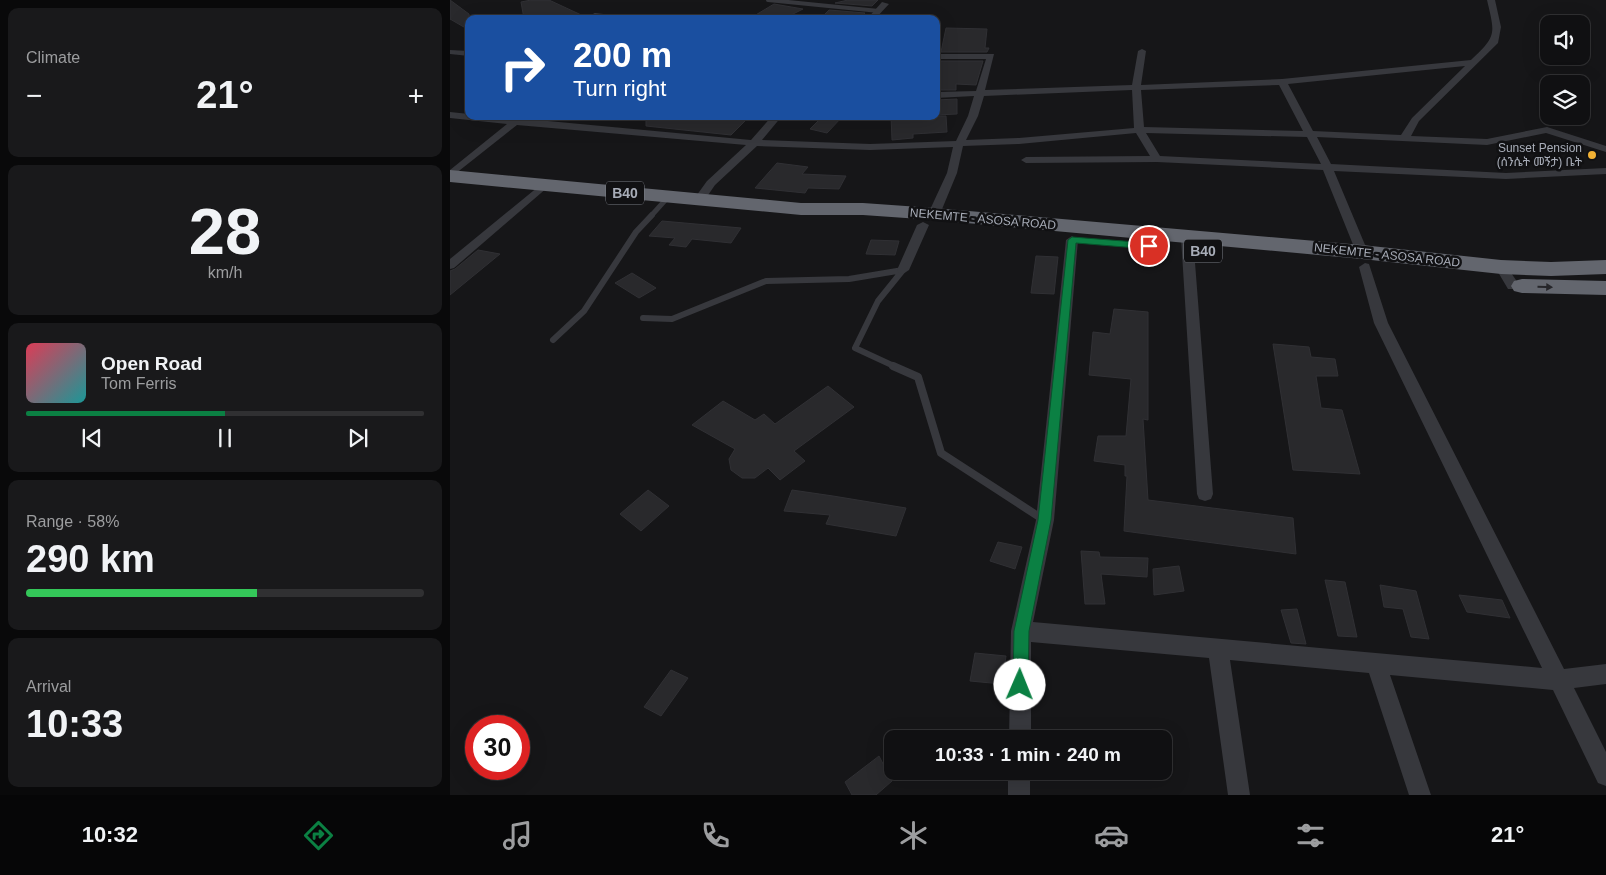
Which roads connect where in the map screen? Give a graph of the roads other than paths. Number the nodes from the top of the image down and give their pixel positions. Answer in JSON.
{"nodes":[{"id":1,"x":768,"y":0,"type":"edge"},
{"id":2,"x":1491,"y":0,"type":"edge"},
{"id":3,"x":885,"y":4,"type":"dead end"},
{"id":4,"x":879,"y":11,"type":"junction"},
{"id":5,"x":875,"y":15,"type":"edge"},
{"id":6,"x":1142,"y":51,"type":"dead end"},
{"id":7,"x":450,"y":52,"type":"edge"},
{"id":8,"x":465,"y":54,"type":"edge"},
{"id":9,"x":940,"y":57,"type":"edge"},
{"id":10,"x":1475,"y":62,"type":"junction"},
{"id":11,"x":1282,"y":82,"type":"junction"},
{"id":12,"x":1136,"y":88,"type":"junction"},
{"id":13,"x":981,"y":92,"type":"junction"},
{"id":14,"x":940,"y":94,"type":"edge"},
{"id":15,"x":450,"y":115,"type":"edge"},
{"id":16,"x":465,"y":117,"type":"edge"},
{"id":17,"x":489,"y":120,"type":"edge"},
{"id":18,"x":517,"y":120,"type":"edge"},
{"id":19,"x":774,"y":120,"type":"edge"},
{"id":20,"x":513,"y":123,"type":"junction"},
{"id":21,"x":1140,"y":130,"type":"junction"},
{"id":22,"x":1312,"y":134,"type":"junction"},
{"id":23,"x":1404,"y":139,"type":"junction"},
{"id":24,"x":754,"y":143,"type":"junction"},
{"id":25,"x":959,"y":144,"type":"junction"},
{"id":26,"x":1606,"y":149,"type":"edge"},
{"id":27,"x":1156,"y":159,"type":"junction"},
{"id":28,"x":1026,"y":160,"type":"dead end"},
{"id":29,"x":1327,"y":166,"type":"junction"},
{"id":30,"x":1606,"y":171,"type":"edge"},
{"id":31,"x":450,"y":176,"type":"edge"},
{"id":32,"x":544,"y":185,"type":"junction"},
{"id":33,"x":669,"y":196,"type":"junction"},
{"id":34,"x":700,"y":199,"type":"junction"},
{"id":35,"x":928,"y":219,"type":"junction"},
{"id":36,"x":1072,"y":240,"type":"junction"},
{"id":37,"x":1187,"y":243,"type":"junction"},
{"id":38,"x":1364,"y":260,"type":"junction"},
{"id":39,"x":450,"y":265,"type":"edge"},
{"id":40,"x":1501,"y":267,"type":"junction"},
{"id":41,"x":1606,"y":267,"type":"edge"},
{"id":42,"x":902,"y":270,"type":"junction"},
{"id":43,"x":1513,"y":286,"type":"junction"},
{"id":44,"x":1606,"y":288,"type":"edge"},
{"id":45,"x":643,"y":318,"type":"dead end"},
{"id":46,"x":553,"y":340,"type":"dead end"},
{"id":47,"x":1205,"y":494,"type":"dead end"},
{"id":48,"x":1045,"y":520,"type":"junction"},
{"id":49,"x":1021,"y":631,"type":"junction"},
{"id":50,"x":1218,"y":650,"type":"junction"},
{"id":51,"x":1376,"y":663,"type":"junction"},
{"id":52,"x":1606,"y":674,"type":"edge"},
{"id":53,"x":1558,"y":680,"type":"junction"},
{"id":54,"x":1020,"y":730,"type":"edge"},
{"id":55,"x":1606,"y":776,"type":"edge"},
{"id":56,"x":1019,"y":780,"type":"edge"},
{"id":57,"x":1019,"y":795,"type":"edge"},
{"id":58,"x":1239,"y":795,"type":"edge"},
{"id":59,"x":1420,"y":795,"type":"edge"}],
"edges":[{"from":1,"to":4,"type":"lane"},
{"from":2,"to":10,"type":"street"},
{"from":3,"to":4,"type":"street"},
{"from":4,"to":5,"type":"street"},
{"from":6,"to":12,"type":"street"},
{"from":7,"to":8,"type":"street"},
{"from":9,"to":13,"type":"street"},
{"from":10,"to":11,"type":"street"},
{"from":10,"to":23,"type":"street"},
{"from":11,"to":12,"type":"street"},
{"from":11,"to":22,"type":"street"},
{"from":12,"to":13,"type":"street"},
{"from":12,"to":21,"type":"street"},
{"from":13,"to":14,"type":"street"},
{"from":13,"to":25,"type":"street"},
{"from":15,"to":16,"type":"street"},
{"from":17,"to":20,"type":"street"},
{"from":18,"to":20,"type":"street"},
{"from":19,"to":24,"type":"street"},
{"from":20,"to":24,"type":"street"},
{"from":20,"to":31,"type":"street"},
{"from":21,"to":22,"type":"street"},
{"from":21,"to":25,"type":"street"},
{"from":21,"to":27,"type":"street"},
{"from":22,"to":23,"type":"street"},
{"from":22,"to":29,"type":"street"},
{"from":23,"to":26,"type":"street"},
{"from":24,"to":25,"type":"street"},
{"from":24,"to":34,"type":"street"},
{"from":25,"to":35,"type":"street"},
{"from":27,"to":28,"type":"street"},
{"from":27,"to":29,"type":"street"},
{"from":29,"to":30,"type":"street"},
{"from":29,"to":38,"type":"street"},
{"from":31,"to":32,"type":"highway","number":"B40"},
{"from":32,"to":33,"type":"highway","number":"B40"},
{"from":32,"to":39,"type":"street"},
{"from":33,"to":34,"type":"highway","number":"B40"},
{"from":33,"to":46,"type":"lane"},
{"from":34,"to":35,"type":"highway","number":"B40"},
{"from":35,"to":36,"type":"highway","number":"B40"},
{"from":35,"to":37,"type":"highway","name":"NEKEMTE - ASOSA ROAD","number":"B40"},
{"from":35,"to":42,"type":"street"},
{"from":36,"to":37,"type":"highway","number":"B40"},
{"from":36,"to":48,"type":"street"},
{"from":37,"to":38,"type":"highway","number":"B40"},
{"from":37,"to":47,"type":"street"},
{"from":38,"to":40,"type":"highway","name":"NEKEMTE - ASOSA ROAD","number":"B40"},
{"from":38,"to":43,"type":"highway","number":"B40"},
{"from":38,"to":53,"type":"street"},
{"from":40,"to":41,"type":"highway","name":"NEKEMTE - ASOSA ROAD","number":"B40"},
{"from":40,"to":43,"type":"street"},
{"from":42,"to":45,"type":"lane"},
{"from":42,"to":48,"type":"lane"},
{"from":43,"to":44,"type":"highway","number":"B40","one_way":true},
{"from":48,"to":49,"type":"street"},
{"from":49,"to":50,"type":"street"},
{"from":49,"to":54,"type":"street"},
{"from":50,"to":51,"type":"street"},
{"from":50,"to":58,"type":"street"},
{"from":51,"to":53,"type":"street"},
{"from":51,"to":59,"type":"street"},
{"from":52,"to":53,"type":"street"},
{"from":53,"to":55,"type":"street"},
{"from":56,"to":57,"type":"street"}]}
